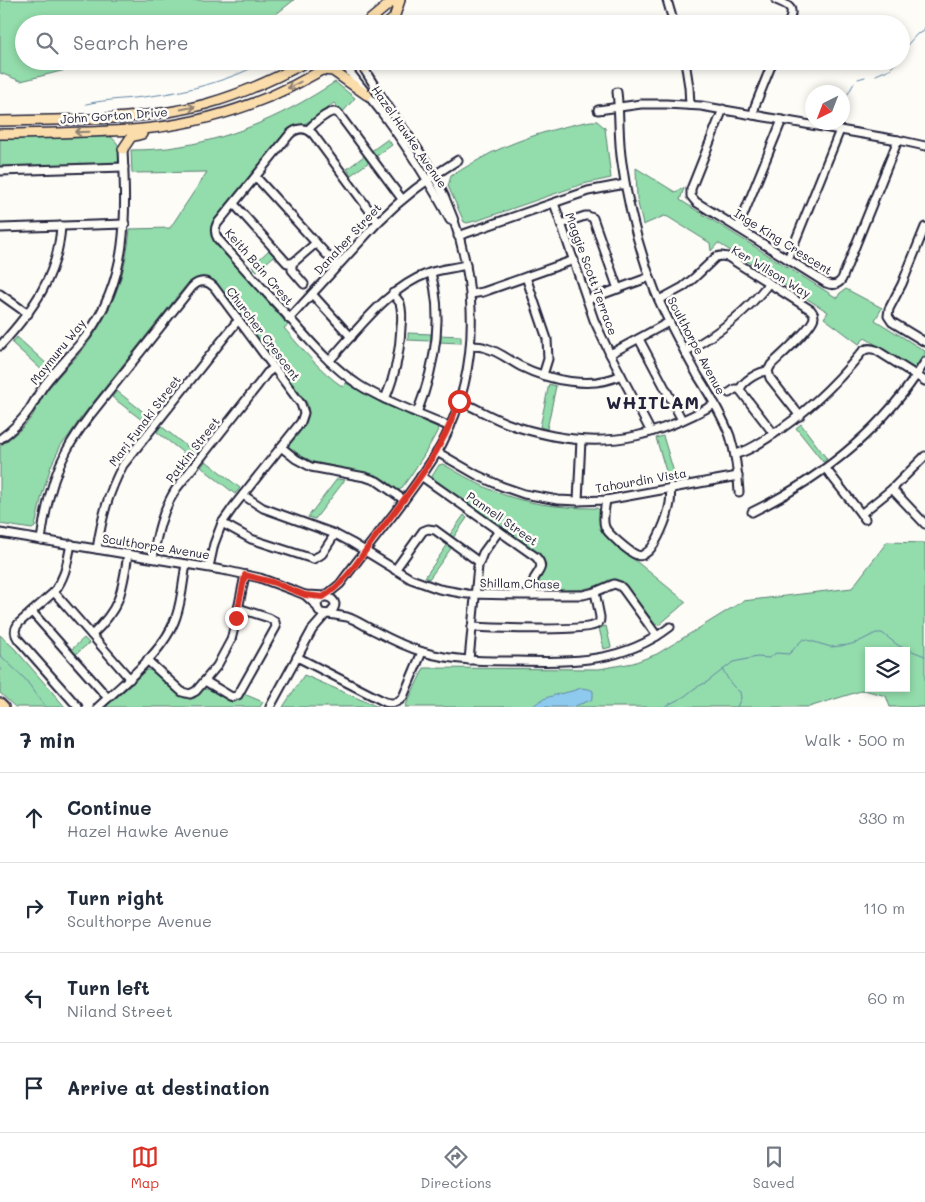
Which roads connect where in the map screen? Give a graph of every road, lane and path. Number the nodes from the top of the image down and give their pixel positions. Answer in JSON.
{"nodes":[{"id":1,"x":394,"y":0,"type":"edge"},
{"id":2,"x":400,"y":0,"type":"edge"},
{"id":3,"x":667,"y":0,"type":"edge"},
{"id":4,"x":776,"y":0,"type":"edge"},
{"id":5,"x":376,"y":15,"type":"edge"},
{"id":6,"x":393,"y":15,"type":"edge"},
{"id":7,"x":671,"y":15,"type":"edge"},
{"id":8,"x":792,"y":15,"type":"edge"},
{"id":9,"x":290,"y":70,"type":"edge"},
{"id":10,"x":323,"y":70,"type":"joint"},
{"id":11,"x":349,"y":70,"type":"edge"},
{"id":12,"x":366,"y":70,"type":"edge"},
{"id":13,"x":686,"y":70,"type":"edge"},
{"id":14,"x":769,"y":70,"type":"edge"},
{"id":15,"x":617,"y":92,"type":"dead end"},
{"id":16,"x":367,"y":95,"type":"junction"},
{"id":17,"x":690,"y":105,"type":"junction"},
{"id":18,"x":619,"y":107,"type":"junction"},
{"id":19,"x":723,"y":109,"type":"junction"},
{"id":20,"x":598,"y":110,"type":"dead end"},
{"id":21,"x":753,"y":114,"type":"junction"},
{"id":22,"x":782,"y":120,"type":"junction"},
{"id":23,"x":0,"y":121,"type":"edge"},
{"id":24,"x":805,"y":124,"type":"edge"},
{"id":25,"x":148,"y":128,"type":"junction"},
{"id":26,"x":308,"y":130,"type":"junction"},
{"id":27,"x":840,"y":130,"type":"joint"},
{"id":28,"x":109,"y":131,"type":"junction"},
{"id":29,"x":0,"y":134,"type":"edge"},
{"id":30,"x":898,"y":140,"type":"junction"},
{"id":31,"x":925,"y":146,"type":"edge"},
{"id":32,"x":123,"y":149,"type":"junction"},
{"id":33,"x":458,"y":160,"type":"dead end"},
{"id":34,"x":124,"y":167,"type":"junction"},
{"id":35,"x":0,"y":170,"type":"edge"},
{"id":36,"x":434,"y":175,"type":"junction"},
{"id":37,"x":256,"y":177,"type":"junction"},
{"id":38,"x":427,"y":180,"type":"junction"},
{"id":39,"x":625,"y":184,"type":"junction"},
{"id":40,"x":402,"y":199,"type":"junction"},
{"id":41,"x":554,"y":203,"type":"junction"},
{"id":42,"x":234,"y":204,"type":"junction"},
{"id":43,"x":378,"y":222,"type":"junction"},
{"id":44,"x":125,"y":224,"type":"junction"},
{"id":45,"x":561,"y":224,"type":"junction"},
{"id":46,"x":61,"y":226,"type":"junction"},
{"id":47,"x":925,"y":227,"type":"edge"},
{"id":48,"x":0,"y":228,"type":"edge"},
{"id":49,"x":456,"y":228,"type":"junction"},
{"id":50,"x":738,"y":228,"type":"junction"},
{"id":51,"x":458,"y":236,"type":"junction"},
{"id":52,"x":316,"y":243,"type":"junction"},
{"id":53,"x":788,"y":259,"type":"junction"},
{"id":54,"x":574,"y":260,"type":"junction"},
{"id":55,"x":292,"y":263,"type":"junction"},
{"id":56,"x":337,"y":266,"type":"junction"},
{"id":57,"x":466,"y":266,"type":"junction"},
{"id":58,"x":430,"y":273,"type":"junction"},
{"id":59,"x":526,"y":277,"type":"junction"},
{"id":60,"x":650,"y":277,"type":"junction"},
{"id":61,"x":769,"y":283,"type":"junction"},
{"id":62,"x":304,"y":284,"type":"dead end"},
{"id":63,"x":618,"y":289,"type":"junction"},
{"id":64,"x":0,"y":294,"type":"edge"},
{"id":65,"x":312,"y":294,"type":"junction"},
{"id":66,"x":393,"y":294,"type":"junction"},
{"id":67,"x":471,"y":294,"type":"junction"},
{"id":68,"x":587,"y":300,"type":"junction"},
{"id":69,"x":659,"y":300,"type":"junction"},
{"id":70,"x":28,"y":314,"type":"junction"},
{"id":71,"x":290,"y":319,"type":"junction"},
{"id":72,"x":239,"y":321,"type":"junction"},
{"id":73,"x":669,"y":322,"type":"junction"},
{"id":74,"x":351,"y":337,"type":"junction"},
{"id":75,"x":639,"y":339,"type":"junction"},
{"id":76,"x":925,"y":342,"type":"edge"},
{"id":77,"x":0,"y":346,"type":"edge"},
{"id":78,"x":471,"y":346,"type":"junction"},
{"id":79,"x":685,"y":352,"type":"junction"},
{"id":80,"x":610,"y":354,"type":"junction"},
{"id":81,"x":329,"y":362,"type":"junction"},
{"id":82,"x":925,"y":362,"type":"edge"},
{"id":83,"x":274,"y":368,"type":"junction"},
{"id":84,"x":768,"y":371,"type":"junction"},
{"id":85,"x":543,"y":375,"type":"junction"},
{"id":86,"x":621,"y":375,"type":"junction"},
{"id":87,"x":916,"y":375,"type":"junction"},
{"id":88,"x":925,"y":381,"type":"edge"},
{"id":89,"x":740,"y":389,"type":"junction"},
{"id":90,"x":729,"y":393,"type":"dead end"},
{"id":91,"x":385,"y":399,"type":"junction"},
{"id":92,"x":459,"y":401,"type":"junction"},
{"id":93,"x":715,"y":404,"type":"junction"},
{"id":94,"x":417,"y":413,"type":"junction"},
{"id":95,"x":800,"y":416,"type":"junction"},
{"id":96,"x":682,"y":420,"type":"junction"},
{"id":97,"x":450,"y":427,"type":"junction"},
{"id":98,"x":651,"y":432,"type":"junction"},
{"id":99,"x":774,"y":434,"type":"junction"},
{"id":100,"x":0,"y":439,"type":"edge"},
{"id":101,"x":581,"y":440,"type":"junction"},
{"id":102,"x":282,"y":447,"type":"junction"},
{"id":103,"x":437,"y":452,"type":"junction"},
{"id":104,"x":735,"y":454,"type":"junction"},
{"id":105,"x":925,"y":456,"type":"edge"},
{"id":106,"x":826,"y":469,"type":"junction"},
{"id":107,"x":422,"y":476,"type":"junction"},
{"id":108,"x":738,"y":476,"type":"junction"},
{"id":109,"x":671,"y":488,"type":"junction"},
{"id":110,"x":892,"y":489,"type":"junction"},
{"id":111,"x":739,"y":492,"type":"dead end"},
{"id":112,"x":243,"y":495,"type":"junction"},
{"id":113,"x":404,"y":500,"type":"junction"},
{"id":114,"x":606,"y":500,"type":"junction"},
{"id":115,"x":578,"y":502,"type":"junction"},
{"id":116,"x":752,"y":512,"type":"dead end"},
{"id":117,"x":222,"y":523,"type":"junction"},
{"id":118,"x":925,"y":524,"type":"edge"},
{"id":119,"x":499,"y":531,"type":"junction"},
{"id":120,"x":0,"y":533,"type":"edge"},
{"id":121,"x":335,"y":534,"type":"junction"},
{"id":122,"x":41,"y":540,"type":"junction"},
{"id":123,"x":71,"y":544,"type":"junction"},
{"id":124,"x":97,"y":549,"type":"junction"},
{"id":125,"x":365,"y":551,"type":"junction"},
{"id":126,"x":128,"y":554,"type":"junction"},
{"id":127,"x":153,"y":558,"type":"junction"},
{"id":128,"x":479,"y":562,"type":"junction"},
{"id":129,"x":186,"y":564,"type":"junction"},
{"id":130,"x":209,"y":567,"type":"junction"},
{"id":131,"x":395,"y":570,"type":"junction"},
{"id":132,"x":245,"y":575,"type":"junction"},
{"id":133,"x":340,"y":584,"type":"junction"},
{"id":134,"x":54,"y":592,"type":"junction"},
{"id":135,"x":595,"y":592,"type":"junction"},
{"id":136,"x":475,"y":594,"type":"junction"},
{"id":137,"x":305,"y":595,"type":"junction"},
{"id":138,"x":532,"y":595,"type":"junction"},
{"id":139,"x":323,"y":597,"type":"junction"},
{"id":140,"x":334,"y":603,"type":"junction"},
{"id":141,"x":317,"y":607,"type":"junction"},
{"id":142,"x":238,"y":608,"type":"junction"},
{"id":143,"x":32,"y":612,"type":"junction"},
{"id":144,"x":327,"y":614,"type":"junction"},
{"id":145,"x":348,"y":618,"type":"junction"},
{"id":146,"x":472,"y":627,"type":"junction"},
{"id":147,"x":670,"y":627,"type":"dead end"},
{"id":148,"x":312,"y":630,"type":"junction"},
{"id":149,"x":92,"y":635,"type":"junction"},
{"id":150,"x":657,"y":636,"type":"junction"},
{"id":151,"x":422,"y":652,"type":"junction"},
{"id":152,"x":297,"y":657,"type":"junction"},
{"id":153,"x":147,"y":660,"type":"junction"},
{"id":154,"x":469,"y":660,"type":"junction"},
{"id":155,"x":130,"y":679,"type":"junction"},
{"id":156,"x":205,"y":681,"type":"junction"},
{"id":157,"x":108,"y":698,"type":"junction"},
{"id":158,"x":0,"y":703,"type":"edge"},
{"id":159,"x":4,"y":707,"type":"edge"},
{"id":160,"x":78,"y":707,"type":"edge"},
{"id":161,"x":98,"y":707,"type":"edge"},
{"id":162,"x":270,"y":707,"type":"edge"}],
"edges":[{"from":1,"to":5,"type":"main road"},
{"from":2,"to":6,"type":"main road"},
{"from":3,"to":7,"type":"street"},
{"from":4,"to":8,"type":"street"},
{"from":23,"to":9,"type":"main road","name":"John Gorton Drive","one_way":true},
{"from":10,"to":16,"type":"main road"},
{"from":10,"to":25,"type":"main road","name":"John Gorton Drive","one_way":true},
{"from":11,"to":16,"type":"street","name":"Hazel Hawke Avenue"},
{"from":12,"to":36,"type":"street","name":"Hazel Hawke Avenue"},
{"from":13,"to":17,"type":"street"},
{"from":14,"to":21,"type":"street"},
{"from":15,"to":18,"type":"street","name":"Sculthorpe Avenue"},
{"from":16,"to":38,"type":"street","name":"Hazel Hawke Avenue"},
{"from":17,"to":18,"type":"street"},
{"from":17,"to":19,"type":"street"},
{"from":18,"to":20,"type":"street"},
{"from":18,"to":39,"type":"street","name":"Sculthorpe Avenue"},
{"from":19,"to":21,"type":"street"},
{"from":19,"to":50,"type":"street","name":"Inge King Crescent"},
{"from":21,"to":22,"type":"street"},
{"from":22,"to":24,"type":"street"},
{"from":22,"to":50,"type":"street"},
{"from":25,"to":28,"type":"main road","name":"John Gorton Drive"},
{"from":25,"to":32,"type":"main road"},
{"from":26,"to":37,"type":"street","name":"Keith Bain Crest"},
{"from":26,"to":40,"type":"street","name":"Keith Bain Crest"},
{"from":26,"to":43,"type":"street"},
{"from":27,"to":30,"type":"street"},
{"from":27,"to":53,"type":"street"},
{"from":28,"to":29,"type":"main road","name":"John Gorton Drive","one_way":true},
{"from":28,"to":32,"type":"main road"},
{"from":30,"to":31,"type":"street"},
{"from":30,"to":53,"type":"street","name":"Inge King Crescent"},
{"from":32,"to":34,"type":"street","name":"Maymuru Way"},
{"from":33,"to":36,"type":"street","name":"Danaher Street"},
{"from":34,"to":35,"type":"street"},
{"from":34,"to":44,"type":"street","name":"Maymuru Way"},
{"from":36,"to":38,"type":"street","name":"Danaher Street"},
{"from":36,"to":49,"type":"street","name":"Hazel Hawke Avenue"},
{"from":37,"to":42,"type":"street","name":"Keith Bain Crest"},
{"from":37,"to":52,"type":"street"},
{"from":38,"to":40,"type":"street","name":"Danaher Street"},
{"from":38,"to":49,"type":"street","name":"Hazel Hawke Avenue"},
{"from":39,"to":41,"type":"street"},
{"from":39,"to":60,"type":"street","name":"Sculthorpe Avenue"},
{"from":40,"to":43,"type":"street","name":"Danaher Street"},
{"from":41,"to":45,"type":"street","name":"Maggie Scott Terrace"},
{"from":41,"to":51,"type":"street"},
{"from":42,"to":55,"type":"street"},
{"from":42,"to":71,"type":"street","name":"Keith Bain Crest"},
{"from":43,"to":56,"type":"street","name":"Danaher Street"},
{"from":44,"to":46,"type":"street"},
{"from":44,"to":100,"type":"street","name":"Maymuru Way"},
{"from":45,"to":54,"type":"street","name":"Maggie Scott Terrace"},
{"from":45,"to":63,"type":"street"},
{"from":46,"to":48,"type":"street"},
{"from":46,"to":70,"type":"street"},
{"from":47,"to":76,"type":"street"},
{"from":49,"to":51,"type":"street","name":"Hazel Hawke Avenue"},
{"from":50,"to":53,"type":"street","name":"Inge King Crescent"},
{"from":51,"to":57,"type":"street","name":"Hazel Hawke Avenue"},
{"from":52,"to":55,"type":"street"},
{"from":52,"to":56,"type":"street"},
{"from":54,"to":59,"type":"street"},
{"from":54,"to":68,"type":"street","name":"Maggie Scott Terrace"},
{"from":55,"to":62,"type":"street"},
{"from":56,"to":65,"type":"street","name":"Danaher Street"},
{"from":57,"to":58,"type":"street"},
{"from":57,"to":67,"type":"street","name":"Hazel Hawke Avenue"},
{"from":58,"to":66,"type":"street"},
{"from":58,"to":94,"type":"street"},
{"from":59,"to":67,"type":"street"},
{"from":59,"to":85,"type":"street"},
{"from":60,"to":63,"type":"street"},
{"from":60,"to":69,"type":"street","name":"Sculthorpe Avenue"},
{"from":61,"to":69,"type":"street","name":"Ker Wilson Way"},
{"from":61,"to":79,"type":"street"},
{"from":61,"to":84,"type":"street","name":"Ker Wilson Way"},
{"from":63,"to":68,"type":"street"},
{"from":64,"to":70,"type":"street"},
{"from":65,"to":71,"type":"street","name":"Danaher Street"},
{"from":65,"to":74,"type":"street"},
{"from":66,"to":74,"type":"street"},
{"from":66,"to":91,"type":"street"},
{"from":67,"to":78,"type":"street","name":"Hazel Hawke Avenue"},
{"from":68,"to":80,"type":"street","name":"Maggie Scott Terrace"},
{"from":69,"to":73,"type":"street","name":"Sculthorpe Avenue"},
{"from":70,"to":77,"type":"street"},
{"from":71,"to":81,"type":"street","name":"Keith Bain Crest"},
{"from":72,"to":83,"type":"street","name":"Churcher Crescent"},
{"from":72,"to":122,"type":"street","name":"Churcher Crescent"},
{"from":72,"to":124,"type":"street","name":"Mari Funaki Street"},
{"from":73,"to":75,"type":"street"},
{"from":73,"to":79,"type":"street","name":"Sculthorpe Avenue"},
{"from":74,"to":81,"type":"street"},
{"from":75,"to":80,"type":"street"},
{"from":75,"to":96,"type":"street"},
{"from":78,"to":85,"type":"street"},
{"from":78,"to":92,"type":"street","name":"Hazel Hawke Avenue"},
{"from":79,"to":93,"type":"street","name":"Sculthorpe Avenue"},
{"from":80,"to":86,"type":"street","name":"Maggie Scott Terrace"},
{"from":81,"to":91,"type":"street","name":"Keith Bain Crest"},
{"from":82,"to":87,"type":"street"},
{"from":83,"to":102,"type":"street","name":"Churcher Crescent"},
{"from":83,"to":127,"type":"street","name":"Patkin Street"},
{"from":84,"to":89,"type":"street"},
{"from":84,"to":95,"type":"street"},
{"from":85,"to":86,"type":"street"},
{"from":86,"to":98,"type":"street","name":"Maggie Scott Terrace"},
{"from":87,"to":88,"type":"street"},
{"from":87,"to":95,"type":"street"},
{"from":87,"to":106,"type":"street"},
{"from":89,"to":90,"type":"street"},
{"from":89,"to":99,"type":"street"},
{"from":91,"to":94,"type":"street","name":"Keith Bain Crest"},
{"from":92,"to":97,"type":"street","name":"Hazel Hawke Avenue"},
{"from":92,"to":101,"type":"street"},
{"from":93,"to":96,"type":"street"},
{"from":93,"to":104,"type":"street","name":"Sculthorpe Avenue"},
{"from":94,"to":97,"type":"street","name":"Keith Bain Crest"},
{"from":95,"to":99,"type":"street"},
{"from":96,"to":98,"type":"street"},
{"from":97,"to":103,"type":"street","name":"Hazel Hawke Avenue"},
{"from":98,"to":101,"type":"street"},
{"from":99,"to":104,"type":"street"},
{"from":101,"to":115,"type":"street"},
{"from":102,"to":112,"type":"street","name":"Churcher Crescent"},
{"from":102,"to":113,"type":"street"},
{"from":103,"to":107,"type":"street","name":"Hazel Hawke Avenue"},
{"from":103,"to":115,"type":"street","name":"Tahourdin Vista"},
{"from":104,"to":108,"type":"street","name":"Sculthorpe Avenue"},
{"from":105,"to":110,"type":"street"},
{"from":106,"to":110,"type":"street"},
{"from":106,"to":116,"type":"street"},
{"from":107,"to":113,"type":"street","name":"Hazel Hawke Avenue"},
{"from":107,"to":119,"type":"street","name":"Pannell Street"},
{"from":108,"to":109,"type":"street","name":"Tahourdin Vista"},
{"from":108,"to":111,"type":"street","name":"Sculthorpe Avenue"},
{"from":109,"to":114,"type":"street","name":"Tahourdin Vista"},
{"from":109,"to":114,"type":"street"},
{"from":110,"to":118,"type":"street"},
{"from":112,"to":117,"type":"street","name":"Churcher Crescent"},
{"from":112,"to":121,"type":"street","name":"Shillam Chase"},
{"from":113,"to":125,"type":"street","name":"Hazel Hawke Avenue"},
{"from":114,"to":115,"type":"street","name":"Tahourdin Vista"},
{"from":117,"to":121,"type":"street"},
{"from":117,"to":130,"type":"street","name":"Churcher Crescent"},
{"from":119,"to":128,"type":"street"},
{"from":119,"to":138,"type":"street","name":"Pannell Street"},
{"from":120,"to":122,"type":"street","name":"Sculthorpe Avenue"},
{"from":121,"to":125,"type":"street","name":"Shillam Chase"},
{"from":122,"to":123,"type":"street","name":"Sculthorpe Avenue"},
{"from":123,"to":124,"type":"street","name":"Sculthorpe Avenue"},
{"from":123,"to":134,"type":"street"},
{"from":124,"to":126,"type":"street","name":"Sculthorpe Avenue"},
{"from":125,"to":131,"type":"street","name":"Shillam Chase"},
{"from":125,"to":133,"type":"street","name":"Hazel Hawke Avenue"},
{"from":126,"to":127,"type":"street","name":"Sculthorpe Avenue"},
{"from":126,"to":149,"type":"street"},
{"from":127,"to":129,"type":"street","name":"Sculthorpe Avenue"},
{"from":128,"to":131,"type":"street"},
{"from":128,"to":136,"type":"street"},
{"from":129,"to":130,"type":"street","name":"Sculthorpe Avenue"},
{"from":129,"to":153,"type":"street"},
{"from":130,"to":132,"type":"street","name":"Sculthorpe Avenue"},
{"from":131,"to":136,"type":"street","name":"Shillam Chase"},
{"from":132,"to":137,"type":"street","name":"Sculthorpe Avenue"},
{"from":132,"to":142,"type":"street"},
{"from":133,"to":139,"type":"street","name":"Hazel Hawke Avenue"},
{"from":133,"to":140,"type":"street","name":"Hazel Hawke Avenue"},
{"from":134,"to":143,"type":"street"},
{"from":134,"to":149,"type":"street"},
{"from":135,"to":138,"type":"street","name":"Shillam Chase"},
{"from":135,"to":146,"type":"street"},
{"from":135,"to":150,"type":"street","name":"Shillam Chase"},
{"from":136,"to":138,"type":"street","name":"Shillam Chase"},
{"from":136,"to":146,"type":"street"},
{"from":137,"to":139,"type":"street","name":"Sculthorpe Avenue"},
{"from":137,"to":141,"type":"street","name":"Sculthorpe Avenue"},
{"from":139,"to":140,"type":"street"},
{"from":139,"to":141,"type":"street"},
{"from":140,"to":144,"type":"street"},
{"from":140,"to":145,"type":"street"},
{"from":141,"to":144,"type":"street"},
{"from":141,"to":148,"type":"street"},
{"from":142,"to":156,"type":"street"},
{"from":142,"to":156,"type":"street"},
{"from":143,"to":157,"type":"street"},
{"from":143,"to":160,"type":"street"},
{"from":144,"to":145,"type":"street"},
{"from":144,"to":148,"type":"street"},
{"from":145,"to":151,"type":"street"},
{"from":146,"to":154,"type":"street"},
{"from":147,"to":150,"type":"street"},
{"from":148,"to":152,"type":"street"},
{"from":149,"to":155,"type":"street"},
{"from":150,"to":154,"type":"street"},
{"from":151,"to":152,"type":"street"},
{"from":151,"to":154,"type":"street"},
{"from":152,"to":162,"type":"street"},
{"from":153,"to":155,"type":"street"},
{"from":153,"to":156,"type":"street"},
{"from":155,"to":157,"type":"street"},
{"from":157,"to":161,"type":"street"},
{"from":158,"to":159,"type":"main road"}]}
